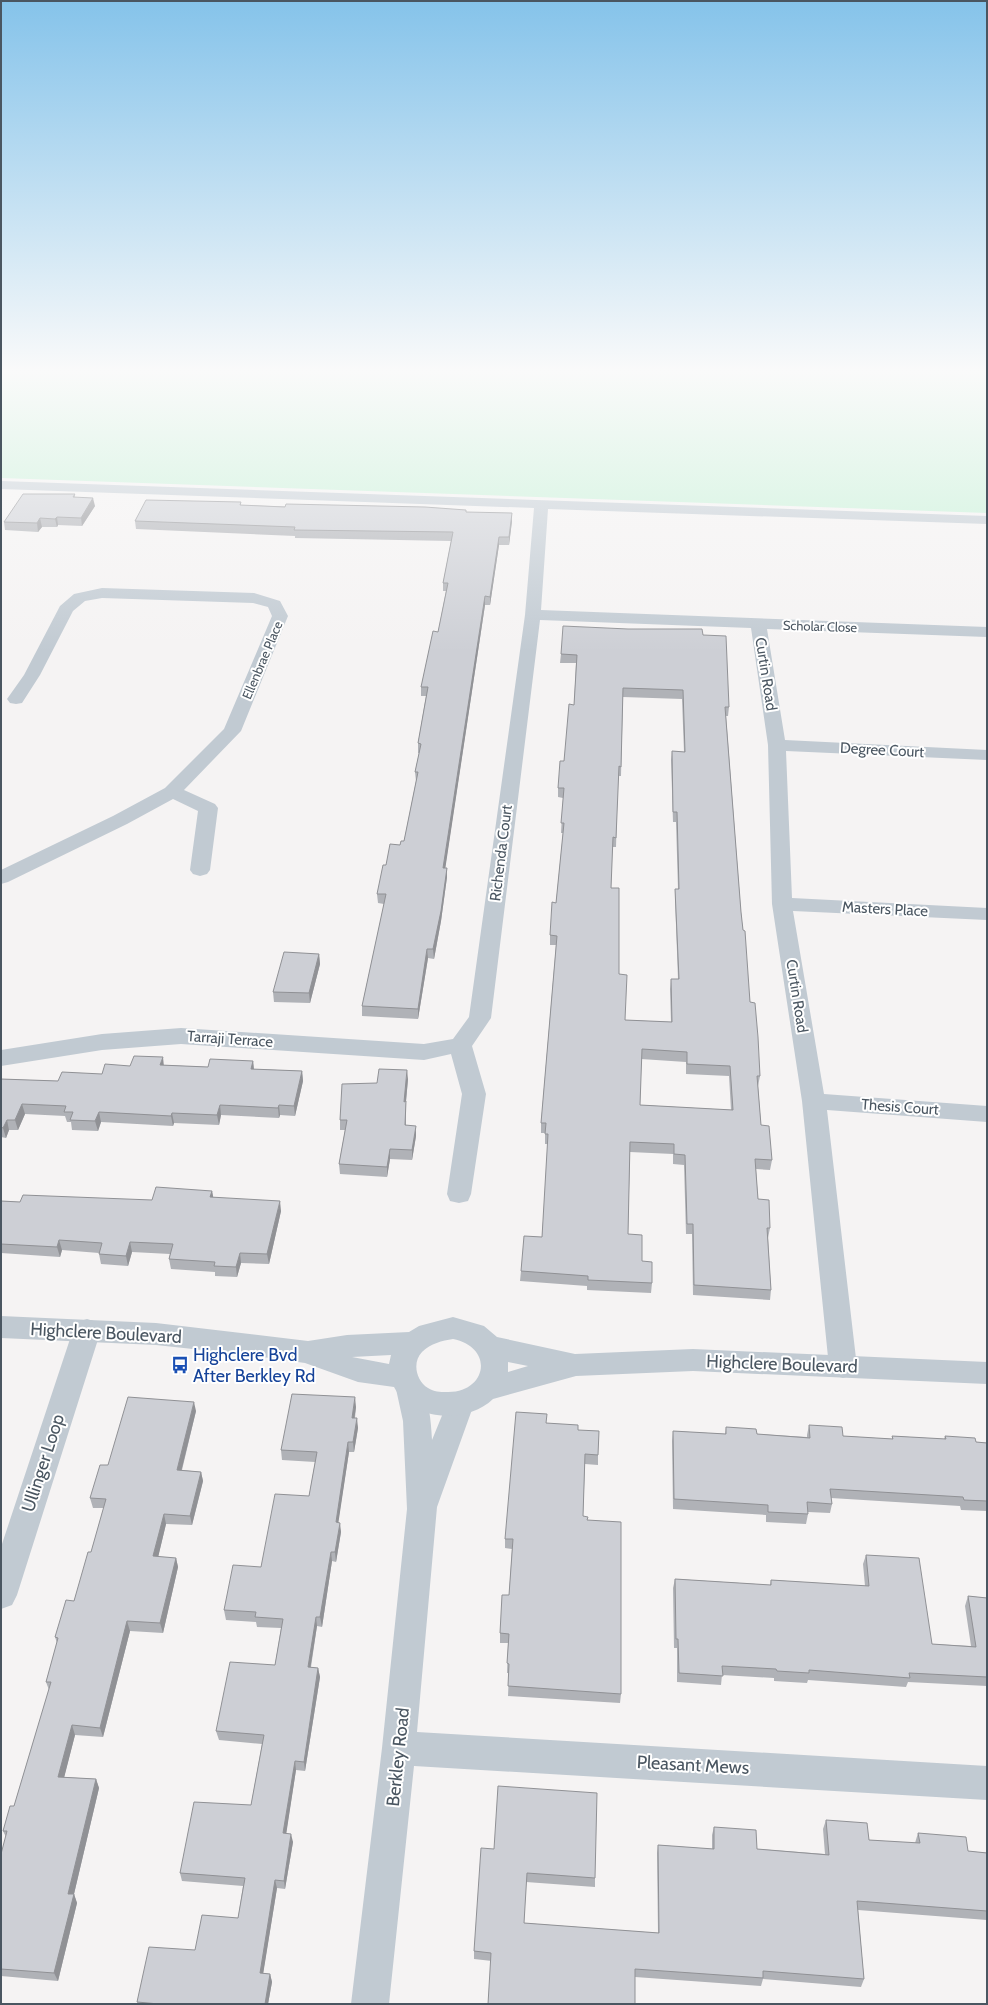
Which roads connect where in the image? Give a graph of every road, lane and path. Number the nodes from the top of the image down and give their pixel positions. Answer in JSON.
{"nodes":[{"id":1,"x":1,"y":485,"type":"edge"},
{"id":2,"x":540,"y":505,"type":"junction"},
{"id":3,"x":987,"y":520,"type":"edge"},
{"id":4,"x":533,"y":615,"type":"junction"},
{"id":5,"x":758,"y":624,"type":"junction"},
{"id":6,"x":987,"y":632,"type":"edge"},
{"id":7,"x":16,"y":699,"type":"dead end"},
{"id":8,"x":777,"y":745,"type":"junction"},
{"id":9,"x":987,"y":755,"type":"edge"},
{"id":10,"x":172,"y":792,"type":"junction"},
{"id":11,"x":200,"y":870,"type":"dead end"},
{"id":12,"x":1,"y":878,"type":"edge"},
{"id":13,"x":782,"y":904,"type":"junction"},
{"id":14,"x":987,"y":914,"type":"edge"},
{"id":15,"x":460,"y":1045,"type":"junction"},
{"id":16,"x":1,"y":1058,"type":"edge"},
{"id":17,"x":814,"y":1100,"type":"junction"},
{"id":18,"x":987,"y":1114,"type":"edge"},
{"id":19,"x":459,"y":1194,"type":"dead end"},
{"id":20,"x":1,"y":1327,"type":"edge"},
{"id":21,"x":87,"y":1330,"type":"junction"},
{"id":22,"x":412,"y":1343,"type":"junction"},
{"id":23,"x":490,"y":1347,"type":"junction"},
{"id":24,"x":307,"y":1352,"type":"junction"},
{"id":25,"x":576,"y":1365,"type":"junction"},
{"id":26,"x":843,"y":1367,"type":"junction"},
{"id":27,"x":987,"y":1373,"type":"edge"},
{"id":28,"x":406,"y":1383,"type":"junction"},
{"id":29,"x":486,"y":1389,"type":"junction"},
{"id":30,"x":460,"y":1404,"type":"junction"},
{"id":31,"x":422,"y":1509,"type":"junction"},
{"id":32,"x":1,"y":1595,"type":"edge"},
{"id":33,"x":399,"y":1748,"type":"junction"},
{"id":34,"x":987,"y":1783,"type":"edge"},
{"id":35,"x":370,"y":2004,"type":"edge"}],
"edges":[{"from":1,"to":2,"type":"street"},
{"from":2,"to":3,"type":"street"},
{"from":2,"to":4,"type":"street","name":"Richenda Court"},
{"from":4,"to":5,"type":"street","name":"Scholar Close"},
{"from":4,"to":15,"type":"street","name":"Richenda Court"},
{"from":5,"to":6,"type":"street","name":"Scholar Close"},
{"from":5,"to":8,"type":"street","name":"Curtin Road"},
{"from":7,"to":10,"type":"street","name":"Ellenbrae Place"},
{"from":8,"to":9,"type":"street","name":"Degree Court"},
{"from":8,"to":13,"type":"street","name":"Curtin Road"},
{"from":10,"to":11,"type":"street"},
{"from":10,"to":12,"type":"street","name":"Ellenbrae Place"},
{"from":13,"to":14,"type":"street","name":"Masters Place"},
{"from":13,"to":17,"type":"street","name":"Curtin Road"},
{"from":15,"to":16,"type":"street","name":"Tarraji Terrace"},
{"from":15,"to":19,"type":"street"},
{"from":17,"to":18,"type":"street","name":"Thesis Court"},
{"from":17,"to":26,"type":"street","name":"Curtin Road"},
{"from":20,"to":21,"type":"street","name":"Highclere Boulevard"},
{"from":21,"to":24,"type":"street","name":"Highclere Boulevard"},
{"from":21,"to":32,"type":"street","name":"Ullinger Loop"},
{"from":22,"to":23,"type":"street","name":"Highclere Boulevard"},
{"from":22,"to":24,"type":"street","name":"Highclere Boulevard"},
{"from":22,"to":28,"type":"street","name":"Highclere Boulevard"},
{"from":23,"to":25,"type":"street","name":"Highclere Boulevard"},
{"from":23,"to":29,"type":"street"},
{"from":24,"to":28,"type":"street","name":"Highclere Boulevard"},
{"from":25,"to":26,"type":"street","name":"Highclere Boulevard"},
{"from":25,"to":29,"type":"street","name":"Highclere Boulevard"},
{"from":26,"to":27,"type":"street","name":"Highclere Boulevard"},
{"from":28,"to":30,"type":"street","name":"Highclere Boulevard"},
{"from":28,"to":31,"type":"street","name":"Berkley Road"},
{"from":29,"to":30,"type":"street","name":"Highclere Boulevard"},
{"from":30,"to":31,"type":"street","name":"Berkley Road"},
{"from":31,"to":33,"type":"street","name":"Berkley Road"},
{"from":33,"to":34,"type":"street","name":"Pleasant Mews"},
{"from":33,"to":35,"type":"street","name":"Berkley Road"}]}
